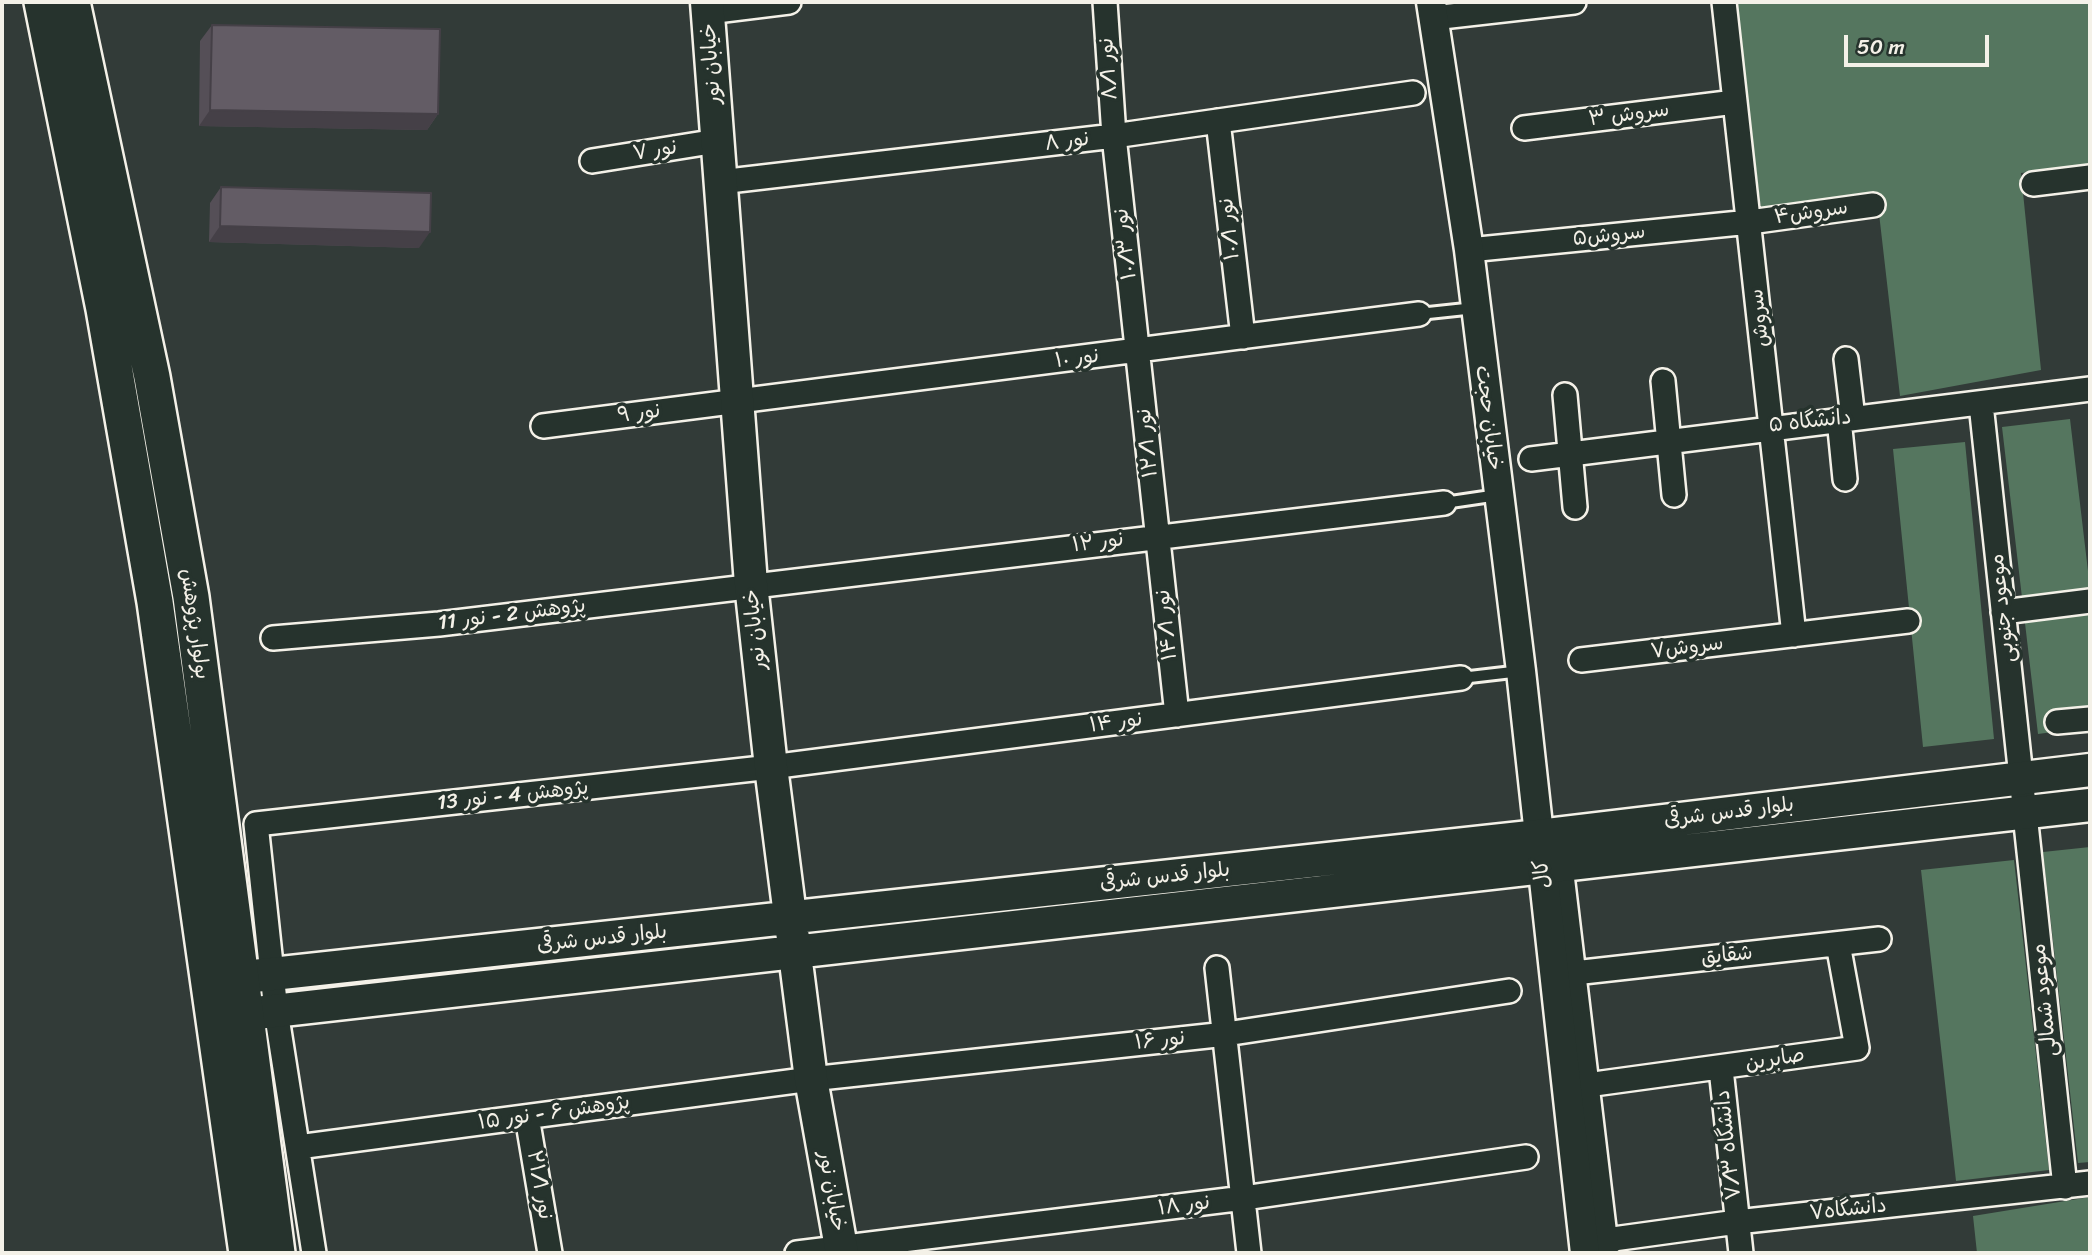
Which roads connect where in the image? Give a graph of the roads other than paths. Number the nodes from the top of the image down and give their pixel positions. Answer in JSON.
{"nodes":[{"id":1,"x":42,"y":2,"type":"edge"},
{"id":2,"x":72,"y":2,"type":"edge"},
{"id":3,"x":789,"y":2,"type":"edge"},
{"id":4,"x":1105,"y":2,"type":"edge"},
{"id":5,"x":1574,"y":2,"type":"edge"},
{"id":6,"x":1724,"y":2,"type":"edge"},
{"id":7,"x":707,"y":7,"type":"edge"},
{"id":8,"x":1432,"y":10,"type":"edge"},
{"id":9,"x":1429,"y":90,"type":"junction"},
{"id":10,"x":1735,"y":102,"type":"junction"},
{"id":11,"x":1218,"y":121,"type":"junction"},
{"id":12,"x":1524,"y":128,"type":"dead end"},
{"id":13,"x":1114,"y":136,"type":"junction"},
{"id":14,"x":717,"y":141,"type":"junction"},
{"id":15,"x":592,"y":161,"type":"dead end"},
{"id":16,"x":2090,"y":177,"type":"edge"},
{"id":17,"x":720,"y":182,"type":"junction"},
{"id":18,"x":2033,"y":184,"type":"dead end"},
{"id":19,"x":1873,"y":205,"type":"dead end"},
{"id":20,"x":1749,"y":222,"type":"junction"},
{"id":21,"x":1469,"y":250,"type":"junction"},
{"id":22,"x":1475,"y":309,"type":"junction"},
{"id":23,"x":1419,"y":314,"type":"joint"},
{"id":24,"x":1243,"y":337,"type":"junction"},
{"id":25,"x":1138,"y":351,"type":"junction"},
{"id":26,"x":1846,"y":359,"type":"dead end"},
{"id":27,"x":1663,"y":381,"type":"dead end"},
{"id":28,"x":2090,"y":388,"type":"edge"},
{"id":29,"x":1565,"y":395,"type":"dead end"},
{"id":30,"x":736,"y":402,"type":"junction"},
{"id":31,"x":1981,"y":404,"type":"junction"},
{"id":32,"x":1846,"y":418,"type":"junction"},
{"id":33,"x":542,"y":426,"type":"dead end"},
{"id":34,"x":1772,"y":426,"type":"junction"},
{"id":35,"x":1667,"y":440,"type":"junction"},
{"id":36,"x":1571,"y":453,"type":"junction"},
{"id":37,"x":1531,"y":459,"type":"dead end"},
{"id":38,"x":1845,"y":479,"type":"dead end"},
{"id":39,"x":1498,"y":495,"type":"junction"},
{"id":40,"x":1674,"y":495,"type":"dead end"},
{"id":41,"x":1444,"y":503,"type":"joint"},
{"id":42,"x":1575,"y":507,"type":"dead end"},
{"id":43,"x":1158,"y":536,"type":"junction"},
{"id":44,"x":751,"y":584,"type":"junction"},
{"id":45,"x":2090,"y":601,"type":"edge"},
{"id":46,"x":2003,"y":612,"type":"junction"},
{"id":47,"x":1908,"y":621,"type":"dead end"},
{"id":48,"x":1794,"y":635,"type":"junction"},
{"id":49,"x":273,"y":638,"type":"dead end"},
{"id":50,"x":1581,"y":660,"type":"dead end"},
{"id":51,"x":1521,"y":671,"type":"junction"},
{"id":52,"x":1461,"y":678,"type":"joint"},
{"id":53,"x":1177,"y":715,"type":"junction"},
{"id":54,"x":2090,"y":719,"type":"edge"},
{"id":55,"x":2057,"y":722,"type":"dead end"},
{"id":56,"x":771,"y":767,"type":"junction"},
{"id":57,"x":2090,"y":770,"type":"edge"},
{"id":58,"x":2021,"y":779,"type":"junction"},
{"id":59,"x":2090,"y":806,"type":"edge"},
{"id":60,"x":2026,"y":813,"type":"junction"},
{"id":61,"x":1539,"y":836,"type":"junction"},
{"id":62,"x":1552,"y":867,"type":"junction"},
{"id":63,"x":791,"y":919,"type":"junction"},
{"id":64,"x":1879,"y":939,"type":"dead end"},
{"id":65,"x":1838,"y":944,"type":"junction"},
{"id":66,"x":794,"y":953,"type":"junction"},
{"id":67,"x":1217,"y":968,"type":"dead end"},
{"id":68,"x":1574,"y":974,"type":"junction"},
{"id":69,"x":240,"y":977,"type":"junction"},
{"id":70,"x":1509,"y":991,"type":"dead end"},
{"id":71,"x":245,"y":1014,"type":"junction"},
{"id":72,"x":1226,"y":1034,"type":"junction"},
{"id":73,"x":1721,"y":1069,"type":"junction"},
{"id":74,"x":810,"y":1079,"type":"junction"},
{"id":75,"x":1587,"y":1085,"type":"junction"},
{"id":76,"x":527,"y":1117,"type":"junction"},
{"id":77,"x":298,"y":1147,"type":"junction"},
{"id":78,"x":1527,"y":1157,"type":"dead end"},
{"id":79,"x":2090,"y":1183,"type":"edge"},
{"id":80,"x":2065,"y":1186,"type":"junction"},
{"id":81,"x":1244,"y":1198,"type":"junction"},
{"id":82,"x":1737,"y":1222,"type":"junction"},
{"id":83,"x":1599,"y":1249,"type":"edge"},
{"id":84,"x":842,"y":1251,"type":"edge"},
{"id":85,"x":247,"y":1253,"type":"edge"},
{"id":86,"x":277,"y":1253,"type":"edge"},
{"id":87,"x":314,"y":1253,"type":"edge"},
{"id":88,"x":550,"y":1253,"type":"edge"},
{"id":89,"x":797,"y":1253,"type":"edge"},
{"id":90,"x":1249,"y":1253,"type":"edge"},
{"id":91,"x":1741,"y":1253,"type":"edge"}],
"edges":[{"from":1,"to":69,"type":"main road","name":"بولوار پژوهش"},
{"from":2,"to":69,"type":"main road","name":"بولوار پژوهش"},
{"from":3,"to":7,"type":"street"},
{"from":4,"to":13,"type":"street","name":"نور ۸/۱"},
{"from":5,"to":8,"type":"street"},
{"from":6,"to":10,"type":"street","name":"سروش"},
{"from":7,"to":14,"type":"main road","name":"خیابان نور"},
{"from":8,"to":9,"type":"street","name":"خیابان حجت"},
{"from":9,"to":11,"type":"street","name":"نور ۸"},
{"from":9,"to":21,"type":"street","name":"خیابان حجت"},
{"from":10,"to":12,"type":"street","name":"سروش ۳"},
{"from":10,"to":20,"type":"street","name":"سروش"},
{"from":11,"to":13,"type":"street","name":"نور ۸"},
{"from":11,"to":24,"type":"street","name":"نور ۱۰/۱"},
{"from":13,"to":17,"type":"street","name":"نور ۸"},
{"from":13,"to":25,"type":"street","name":"نور ۱۰/۳"},
{"from":14,"to":15,"type":"street","name":"نور ۷"},
{"from":14,"to":17,"type":"main road","name":"خیابان نور"},
{"from":16,"to":18,"type":"street"},
{"from":17,"to":30,"type":"main road","name":"خیابان نور"},
{"from":19,"to":20,"type":"street","name":"سروش۴"},
{"from":20,"to":21,"type":"street","name":"سروش۵"},
{"from":20,"to":34,"type":"street","name":"سروش"},
{"from":21,"to":22,"type":"street","name":"خیابان حجت"},
{"from":22,"to":23,"type":"lane"},
{"from":22,"to":39,"type":"street","name":"خیابان حجت"},
{"from":23,"to":24,"type":"street","name":"نور ۱۰"},
{"from":24,"to":25,"type":"street","name":"نور ۱۰"},
{"from":25,"to":30,"type":"street","name":"نور ۱۰"},
{"from":25,"to":43,"type":"street","name":"نور ۱۲/۱"},
{"from":26,"to":32,"type":"street"},
{"from":27,"to":35,"type":"street"},
{"from":28,"to":31,"type":"street","name":"دانشگاه ۵"},
{"from":29,"to":36,"type":"street"},
{"from":30,"to":33,"type":"street","name":"نور ۹"},
{"from":30,"to":44,"type":"main road","name":"خیابان نور"},
{"from":31,"to":32,"type":"street","name":"دانشگاه ۵"},
{"from":31,"to":46,"type":"street","name":"موعود جنوبی"},
{"from":32,"to":34,"type":"street","name":"دانشگاه ۵"},
{"from":32,"to":38,"type":"street"},
{"from":34,"to":35,"type":"street","name":"دانشگاه ۵"},
{"from":34,"to":48,"type":"street","name":"سروش"},
{"from":35,"to":36,"type":"street","name":"دانشگاه ۵"},
{"from":35,"to":40,"type":"street"},
{"from":36,"to":37,"type":"street","name":"دانشگاه ۵"},
{"from":36,"to":42,"type":"street"},
{"from":39,"to":41,"type":"lane"},
{"from":39,"to":51,"type":"street","name":"خیابان حجت"},
{"from":41,"to":43,"type":"street","name":"نور ۱۲"},
{"from":43,"to":44,"type":"street","name":"نور ۱۲"},
{"from":43,"to":53,"type":"street","name":"نور ۱۴/۱"},
{"from":44,"to":49,"type":"street","name":"پژوهش 2 - نور 11"},
{"from":44,"to":56,"type":"main road","name":"خیابان نور"},
{"from":45,"to":46,"type":"street"},
{"from":46,"to":58,"type":"street","name":"موعود جنوبی"},
{"from":47,"to":48,"type":"street","name":"سروش۷"},
{"from":48,"to":50,"type":"street","name":"سروش۷"},
{"from":51,"to":52,"type":"lane"},
{"from":51,"to":61,"type":"street","name":"خیابان حجت"},
{"from":52,"to":53,"type":"street","name":"نور ۱۴"},
{"from":53,"to":56,"type":"street","name":"نور ۱۴"},
{"from":54,"to":55,"type":"street"},
{"from":56,"to":63,"type":"main road","name":"خیابان نور"},
{"from":56,"to":69,"type":"street","name":"پژوهش 4 - نور 13"},
{"from":57,"to":58,"type":"main road","name":"بلوار قدس شرقی"},
{"from":58,"to":60,"type":"street","name":"موعود جنوبی"},
{"from":58,"to":61,"type":"main road","name":"بلوار قدس شرقی"},
{"from":59,"to":60,"type":"main road","name":"بلوار قدس شرقی"},
{"from":60,"to":62,"type":"main road","name":"بلوار قدس شرقی"},
{"from":60,"to":80,"type":"street","name":"موعود شمالی"},
{"from":61,"to":62,"type":"street","name":"کال"},
{"from":61,"to":63,"type":"main road","name":"بلوار قدس شرقی"},
{"from":62,"to":66,"type":"main road","name":"بلوار قدس شرقی"},
{"from":62,"to":68,"type":"street","name":"کال"},
{"from":62,"to":83,"type":"street","name":"کال"},
{"from":63,"to":66,"type":"main road","name":"خیابان نور"},
{"from":63,"to":69,"type":"main road","name":"بلوار قدس شرقی"},
{"from":64,"to":65,"type":"street","name":"شقایق"},
{"from":65,"to":68,"type":"street","name":"شقایق"},
{"from":65,"to":73,"type":"street","name":"صابرین"},
{"from":66,"to":71,"type":"main road","name":"بلوار قدس شرقی"},
{"from":66,"to":74,"type":"main road","name":"خیابان نور"},
{"from":67,"to":72,"type":"street"},
{"from":68,"to":75,"type":"street","name":"کال"},
{"from":69,"to":71,"type":"main road","name":"بولوار پژوهش"},
{"from":69,"to":71,"type":"street"},
{"from":70,"to":72,"type":"street","name":"نور ۱۶"},
{"from":71,"to":77,"type":"street"},
{"from":71,"to":85,"type":"main road","name":"بولوار پژوهش"},
{"from":71,"to":86,"type":"main road","name":"بولوار پژوهش"},
{"from":72,"to":74,"type":"street","name":"نور ۱۶"},
{"from":72,"to":81,"type":"street"},
{"from":73,"to":75,"type":"street","name":"صابرین"},
{"from":73,"to":82,"type":"street","name":"دانشگاه ۷/۳"},
{"from":74,"to":76,"type":"street","name":"پژوهش ۶ - نور ۱۵"},
{"from":74,"to":84,"type":"main road","name":"خیابان نور"},
{"from":75,"to":83,"type":"street","name":"کال"},
{"from":76,"to":77,"type":"street","name":"پژوهش ۶ - نور ۱۵"},
{"from":76,"to":88,"type":"street","name":"نور ۲۱/۱"},
{"from":77,"to":87,"type":"street"},
{"from":78,"to":81,"type":"street","name":"نور ۱۸"},
{"from":79,"to":80,"type":"street","name":"دانشگاه۷"},
{"from":80,"to":82,"type":"street","name":"دانشگاه۷"},
{"from":81,"to":84,"type":"street","name":"نور ۱۸"},
{"from":81,"to":90,"type":"street"},
{"from":82,"to":83,"type":"street","name":"دانشگاه۷"},
{"from":82,"to":91,"type":"street","name":"دانشگاه ۷/۳"},
{"from":84,"to":89,"type":"street","name":"نور ۱۸"}]}
